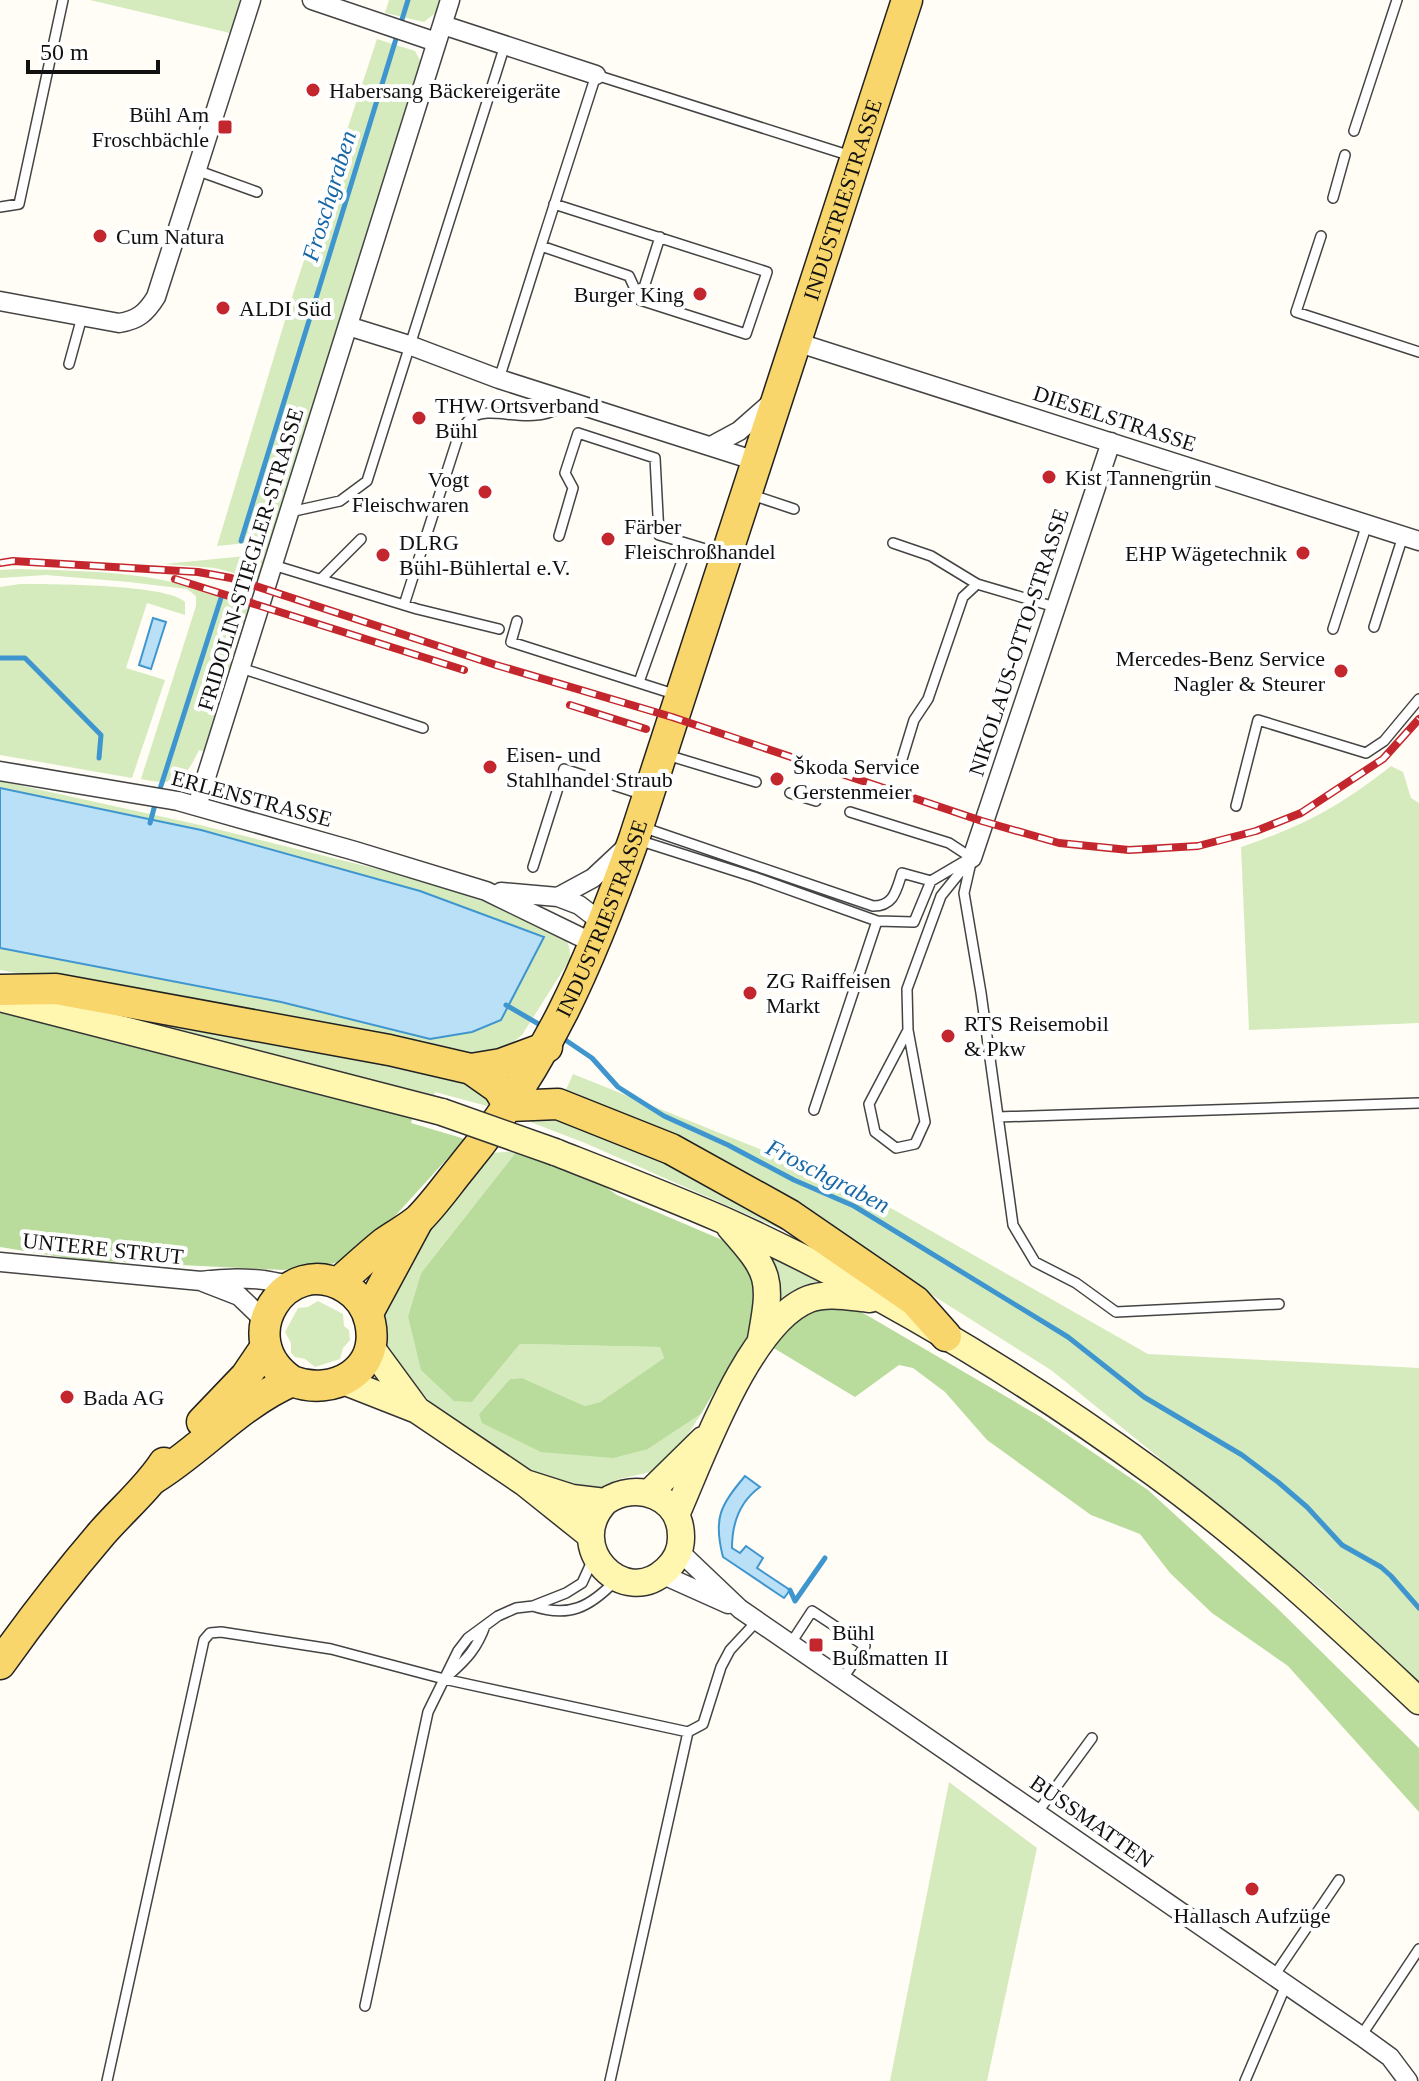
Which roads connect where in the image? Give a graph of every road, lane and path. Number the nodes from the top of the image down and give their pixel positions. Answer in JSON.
{"nodes":[{"id":1,"x":63,"y":0,"type":"edge"},
{"id":2,"x":251,"y":0,"type":"edge"},
{"id":3,"x":312,"y":0,"type":"edge"},
{"id":4,"x":450,"y":0,"type":"edge"},
{"id":5,"x":907,"y":0,"type":"edge"},
{"id":6,"x":1397,"y":0,"type":"edge"},
{"id":7,"x":440,"y":34,"type":"junction"},
{"id":8,"x":505,"y":45,"type":"junction"},
{"id":9,"x":596,"y":75,"type":"junction"},
{"id":10,"x":1354,"y":131,"type":"dead end"},
{"id":11,"x":1345,"y":155,"type":"dead end"},
{"id":12,"x":855,"y":158,"type":"junction"},
{"id":13,"x":196,"y":170,"type":"junction"},
{"id":14,"x":257,"y":192,"type":"dead end"},
{"id":15,"x":1333,"y":198,"type":"dead end"},
{"id":16,"x":554,"y":204,"type":"junction"},
{"id":17,"x":0,"y":207,"type":"edge"},
{"id":18,"x":1321,"y":236,"type":"dead end"},
{"id":19,"x":660,"y":237,"type":"junction"},
{"id":20,"x":541,"y":246,"type":"junction"},
{"id":21,"x":640,"y":300,"type":"junction"},
{"id":22,"x":0,"y":301,"type":"edge"},
{"id":23,"x":82,"y":317,"type":"junction"},
{"id":24,"x":348,"y":326,"type":"junction"},
{"id":25,"x":796,"y":342,"type":"junction"},
{"id":26,"x":409,"y":345,"type":"junction"},
{"id":27,"x":1419,"y":352,"type":"edge"},
{"id":28,"x":69,"y":364,"type":"dead end"},
{"id":29,"x":499,"y":379,"type":"junction"},
{"id":30,"x":563,"y":398,"type":"junction"},
{"id":31,"x":777,"y":398,"type":"junction"},
{"id":32,"x":1111,"y":442,"type":"junction"},
{"id":33,"x":713,"y":445,"type":"junction"},
{"id":34,"x":756,"y":461,"type":"junction"},
{"id":35,"x":745,"y":493,"type":"junction"},
{"id":36,"x":794,"y":509,"type":"dead end"},
{"id":37,"x":290,"y":512,"type":"junction"},
{"id":38,"x":1367,"y":524,"type":"junction"},
{"id":39,"x":559,"y":536,"type":"dead end"},
{"id":40,"x":1411,"y":538,"type":"edge"},
{"id":41,"x":361,"y":539,"type":"dead end"},
{"id":42,"x":893,"y":543,"type":"dead end"},
{"id":43,"x":688,"y":544,"type":"junction"},
{"id":44,"x":725,"y":555,"type":"junction"},
{"id":45,"x":273,"y":565,"type":"junction"},
{"id":46,"x":321,"y":579,"type":"junction"},
{"id":47,"x":977,"y":584,"type":"junction"},
{"id":48,"x":404,"y":605,"type":"junction"},
{"id":49,"x":1055,"y":607,"type":"junction"},
{"id":50,"x":517,"y":621,"type":"dead end"},
{"id":51,"x":1374,"y":627,"type":"dead end"},
{"id":52,"x":499,"y":629,"type":"dead end"},
{"id":53,"x":1333,"y":629,"type":"dead end"},
{"id":54,"x":241,"y":668,"type":"junction"},
{"id":55,"x":639,"y":682,"type":"junction"},
{"id":56,"x":680,"y":696,"type":"junction"},
{"id":57,"x":1419,"y":699,"type":"edge"},
{"id":58,"x":423,"y":728,"type":"dead end"},
{"id":59,"x":661,"y":753,"type":"junction"},
{"id":60,"x":899,"y":769,"type":"dead end"},
{"id":61,"x":0,"y":771,"type":"edge"},
{"id":62,"x":756,"y":782,"type":"dead end"},
{"id":63,"x":790,"y":793,"type":"dead end"},
{"id":64,"x":648,"y":796,"type":"junction"},
{"id":65,"x":816,"y":801,"type":"dead end"},
{"id":66,"x":197,"y":806,"type":"junction"},
{"id":67,"x":1236,"y":806,"type":"dead end"},
{"id":68,"x":850,"y":812,"type":"dead end"},
{"id":69,"x":636,"y":833,"type":"junction"},
{"id":70,"x":972,"y":858,"type":"junction"},
{"id":71,"x":533,"y":867,"type":"dead end"},
{"id":72,"x":931,"y":881,"type":"junction"},
{"id":73,"x":486,"y":891,"type":"junction"},
{"id":74,"x":558,"y":897,"type":"junction"},
{"id":75,"x":877,"y":921,"type":"junction"},
{"id":76,"x":600,"y":934,"type":"junction"},
{"id":77,"x":0,"y":990,"type":"edge"},
{"id":78,"x":0,"y":998,"type":"edge"},
{"id":79,"x":908,"y":1030,"type":"junction"},
{"id":80,"x":553,"y":1034,"type":"junction"},
{"id":81,"x":471,"y":1069,"type":"junction"},
{"id":82,"x":1419,"y":1103,"type":"edge"},
{"id":83,"x":558,"y":1104,"type":"junction"},
{"id":84,"x":509,"y":1106,"type":"junction"},
{"id":85,"x":814,"y":1110,"type":"dead end"},
{"id":86,"x":998,"y":1117,"type":"junction"},
{"id":87,"x":418,"y":1220,"type":"junction"},
{"id":88,"x":724,"y":1221,"type":"junction"},
{"id":89,"x":0,"y":1262,"type":"edge"},
{"id":90,"x":201,"y":1281,"type":"junction"},
{"id":91,"x":338,"y":1283,"type":"junction"},
{"id":92,"x":291,"y":1286,"type":"junction"},
{"id":93,"x":881,"y":1300,"type":"junction"},
{"id":94,"x":1279,"y":1304,"type":"dead end"},
{"id":95,"x":368,"y":1313,"type":"junction"},
{"id":96,"x":265,"y":1334,"type":"junction"},
{"id":97,"x":946,"y":1336,"type":"junction"},
{"id":98,"x":761,"y":1339,"type":"junction"},
{"id":99,"x":370,"y":1346,"type":"junction"},
{"id":100,"x":292,"y":1381,"type":"junction"},
{"id":101,"x":343,"y":1381,"type":"junction"},
{"id":102,"x":417,"y":1410,"type":"junction"},
{"id":103,"x":714,"y":1428,"type":"junction"},
{"id":104,"x":153,"y":1479,"type":"junction"},
{"id":105,"x":525,"y":1483,"type":"junction"},
{"id":106,"x":649,"y":1493,"type":"junction"},
{"id":107,"x":605,"y":1502,"type":"junction"},
{"id":108,"x":676,"y":1515,"type":"junction"},
{"id":109,"x":592,"y":1546,"type":"junction"},
{"id":110,"x":679,"y":1551,"type":"junction"},
{"id":111,"x":661,"y":1574,"type":"junction"},
{"id":112,"x":617,"y":1578,"type":"junction"},
{"id":113,"x":533,"y":1606,"type":"junction"},
{"id":114,"x":740,"y":1609,"type":"junction"},
{"id":115,"x":757,"y":1621,"type":"junction"},
{"id":116,"x":791,"y":1643,"type":"junction"},
{"id":117,"x":0,"y":1664,"type":"edge"},
{"id":118,"x":843,"y":1678,"type":"junction"},
{"id":119,"x":444,"y":1679,"type":"junction"},
{"id":120,"x":1419,"y":1701,"type":"edge"},
{"id":121,"x":688,"y":1732,"type":"junction"},
{"id":122,"x":1092,"y":1738,"type":"dead end"},
{"id":123,"x":1037,"y":1813,"type":"junction"},
{"id":124,"x":1339,"y":1880,"type":"dead end"},
{"id":125,"x":1419,"y":1949,"type":"edge"},
{"id":126,"x":1280,"y":1980,"type":"junction"},
{"id":127,"x":365,"y":2006,"type":"dead end"},
{"id":128,"x":1361,"y":2036,"type":"junction"},
{"id":129,"x":107,"y":2081,"type":"edge"},
{"id":130,"x":610,"y":2081,"type":"edge"},
{"id":131,"x":1245,"y":2081,"type":"edge"},
{"id":132,"x":1408,"y":2081,"type":"edge"}],
"edges":[{"from":1,"to":17,"type":"lane"},
{"from":2,"to":13,"type":"street"},
{"from":3,"to":7,"type":"street"},
{"from":4,"to":7,"type":"street","name":"FRIDOLIN-STIEGLER-STRASSE"},
{"from":5,"to":12,"type":"main road","name":"INDUSTRIESTRASSE"},
{"from":6,"to":10,"type":"lane"},
{"from":7,"to":8,"type":"street"},
{"from":7,"to":24,"type":"street","name":"FRIDOLIN-STIEGLER-STRASSE"},
{"from":8,"to":9,"type":"street"},
{"from":8,"to":26,"type":"lane"},
{"from":9,"to":12,"type":"lane"},
{"from":9,"to":16,"type":"lane"},
{"from":11,"to":15,"type":"lane"},
{"from":12,"to":25,"type":"main road","name":"INDUSTRIESTRASSE"},
{"from":13,"to":14,"type":"lane"},
{"from":13,"to":23,"type":"street"},
{"from":16,"to":19,"type":"lane"},
{"from":16,"to":20,"type":"lane"},
{"from":18,"to":27,"type":"lane"},
{"from":19,"to":21,"type":"lane"},
{"from":19,"to":21,"type":"lane"},
{"from":20,"to":21,"type":"lane"},
{"from":20,"to":29,"type":"lane"},
{"from":22,"to":23,"type":"street"},
{"from":23,"to":28,"type":"lane"},
{"from":24,"to":26,"type":"street"},
{"from":24,"to":37,"type":"street","name":"FRIDOLIN-STIEGLER-STRASSE"},
{"from":25,"to":31,"type":"main road","name":"INDUSTRIESTRASSE"},
{"from":25,"to":32,"type":"street","name":"DIESELSTRASSE"},
{"from":26,"to":29,"type":"street"},
{"from":26,"to":37,"type":"lane"},
{"from":29,"to":30,"type":"street"},
{"from":30,"to":33,"type":"street"},
{"from":30,"to":48,"type":"lane"},
{"from":31,"to":33,"type":"street"},
{"from":31,"to":34,"type":"main road","name":"INDUSTRIESTRASSE"},
{"from":32,"to":38,"type":"street","name":"DIESELSTRASSE"},
{"from":32,"to":49,"type":"street","name":"NIKOLAUS-OTTO-STRASSE"},
{"from":33,"to":34,"type":"street"},
{"from":34,"to":35,"type":"main road","name":"INDUSTRIESTRASSE"},
{"from":35,"to":36,"type":"lane"},
{"from":35,"to":44,"type":"main road","name":"INDUSTRIESTRASSE"},
{"from":37,"to":45,"type":"street","name":"FRIDOLIN-STIEGLER-STRASSE"},
{"from":38,"to":40,"type":"street","name":"DIESELSTRASSE"},
{"from":38,"to":53,"type":"lane"},
{"from":39,"to":43,"type":"lane"},
{"from":40,"to":51,"type":"lane"},
{"from":41,"to":46,"type":"lane"},
{"from":42,"to":47,"type":"lane"},
{"from":43,"to":44,"type":"lane"},
{"from":43,"to":55,"type":"lane"},
{"from":44,"to":56,"type":"main road","name":"INDUSTRIESTRASSE"},
{"from":45,"to":46,"type":"lane"},
{"from":45,"to":54,"type":"street","name":"FRIDOLIN-STIEGLER-STRASSE"},
{"from":46,"to":48,"type":"lane"},
{"from":47,"to":49,"type":"lane"},
{"from":47,"to":60,"type":"lane"},
{"from":48,"to":52,"type":"lane"},
{"from":49,"to":70,"type":"street","name":"NIKOLAUS-OTTO-STRASSE"},
{"from":50,"to":55,"type":"lane"},
{"from":54,"to":58,"type":"lane"},
{"from":54,"to":66,"type":"street","name":"FRIDOLIN-STIEGLER-STRASSE"},
{"from":55,"to":56,"type":"lane"},
{"from":56,"to":59,"type":"main road","name":"INDUSTRIESTRASSE"},
{"from":57,"to":67,"type":"lane"},
{"from":59,"to":62,"type":"lane"},
{"from":59,"to":64,"type":"main road","name":"INDUSTRIESTRASSE"},
{"from":61,"to":66,"type":"street","name":"ERLENSTRASSE"},
{"from":63,"to":65,"type":"lane"},
{"from":64,"to":69,"type":"main road","name":"INDUSTRIESTRASSE"},
{"from":64,"to":71,"type":"lane"},
{"from":66,"to":73,"type":"street","name":"ERLENSTRASSE"},
{"from":68,"to":70,"type":"lane"},
{"from":69,"to":72,"type":"lane"},
{"from":69,"to":74,"type":"street"},
{"from":69,"to":75,"type":"lane"},
{"from":69,"to":76,"type":"main road","name":"INDUSTRIESTRASSE"},
{"from":70,"to":72,"type":"lane"},
{"from":70,"to":79,"type":"lane"},
{"from":70,"to":86,"type":"lane"},
{"from":72,"to":75,"type":"lane"},
{"from":73,"to":74,"type":"street","name":"ERLENSTRASSE"},
{"from":73,"to":76,"type":"street","name":"ERLENSTRASSE"},
{"from":74,"to":76,"type":"street","name":"ERLENSTRASSE"},
{"from":75,"to":85,"type":"lane"},
{"from":76,"to":80,"type":"main road","name":"INDUSTRIESTRASSE"},
{"from":77,"to":81,"type":"main road"},
{"from":78,"to":88,"type":"main road","bridge":true},
{"from":79,"to":79,"type":"lane"},
{"from":80,"to":81,"type":"main road"},
{"from":80,"to":83,"type":"main road"},
{"from":80,"to":84,"type":"main road","name":"INDUSTRIESTRASSE"},
{"from":81,"to":84,"type":"main road"},
{"from":82,"to":86,"type":"lane"},
{"from":83,"to":84,"type":"main road"},
{"from":83,"to":97,"type":"main road"},
{"from":84,"to":87,"type":"main road","name":"INDUSTRIESTRASSE"},
{"from":86,"to":94,"type":"lane"},
{"from":87,"to":91,"type":"main road"},
{"from":87,"to":95,"type":"main road"},
{"from":88,"to":93,"type":"main road"},
{"from":88,"to":98,"type":"main road"},
{"from":89,"to":90,"type":"street","name":"UNTERE STRUT"},
{"from":90,"to":92,"type":"street","name":"UNTERE STRUT"},
{"from":90,"to":96,"type":"street","name":"UNTERE STRUT"},
{"from":91,"to":92,"type":"main road"},
{"from":91,"to":95,"type":"main road"},
{"from":92,"to":96,"type":"main road"},
{"from":93,"to":97,"type":"main road"},
{"from":93,"to":98,"type":"main road"},
{"from":95,"to":99,"type":"main road"},
{"from":96,"to":100,"type":"main road"},
{"from":96,"to":104,"type":"main road"},
{"from":97,"to":120,"type":"main road"},
{"from":98,"to":103,"type":"main road"},
{"from":99,"to":101,"type":"main road"},
{"from":99,"to":102,"type":"main road"},
{"from":100,"to":101,"type":"main road"},
{"from":100,"to":104,"type":"main road"},
{"from":101,"to":102,"type":"main road"},
{"from":102,"to":105,"type":"main road"},
{"from":103,"to":106,"type":"main road"},
{"from":103,"to":108,"type":"main road"},
{"from":104,"to":117,"type":"main road"},
{"from":105,"to":107,"type":"main road"},
{"from":105,"to":109,"type":"main road"},
{"from":106,"to":107,"type":"main road"},
{"from":106,"to":108,"type":"main road"},
{"from":107,"to":109,"type":"main road"},
{"from":108,"to":110,"type":"main road"},
{"from":109,"to":112,"type":"main road"},
{"from":109,"to":113,"type":"lane"},
{"from":110,"to":111,"type":"main road"},
{"from":110,"to":114,"type":"street","name":"BUSSMATTEN"},
{"from":111,"to":112,"type":"main road"},
{"from":111,"to":114,"type":"street","name":"BUSSMATTEN"},
{"from":112,"to":113,"type":"lane"},
{"from":113,"to":119,"type":"lane"},
{"from":114,"to":115,"type":"street","name":"BUSSMATTEN"},
{"from":115,"to":116,"type":"street","name":"BUSSMATTEN"},
{"from":115,"to":121,"type":"lane"},
{"from":116,"to":118,"type":"street","name":"BUSSMATTEN"},
{"from":116,"to":118,"type":"lane"},
{"from":118,"to":123,"type":"street","name":"BUSSMATTEN"},
{"from":119,"to":121,"type":"lane"},
{"from":119,"to":127,"type":"lane"},
{"from":119,"to":129,"type":"lane"},
{"from":121,"to":130,"type":"lane"},
{"from":122,"to":123,"type":"lane"},
{"from":123,"to":126,"type":"street","name":"BUSSMATTEN"},
{"from":124,"to":126,"type":"lane"},
{"from":125,"to":128,"type":"lane"},
{"from":126,"to":128,"type":"street","name":"BUSSMATTEN"},
{"from":126,"to":131,"type":"lane"},
{"from":128,"to":132,"type":"street","name":"BUSSMATTEN"}]}
